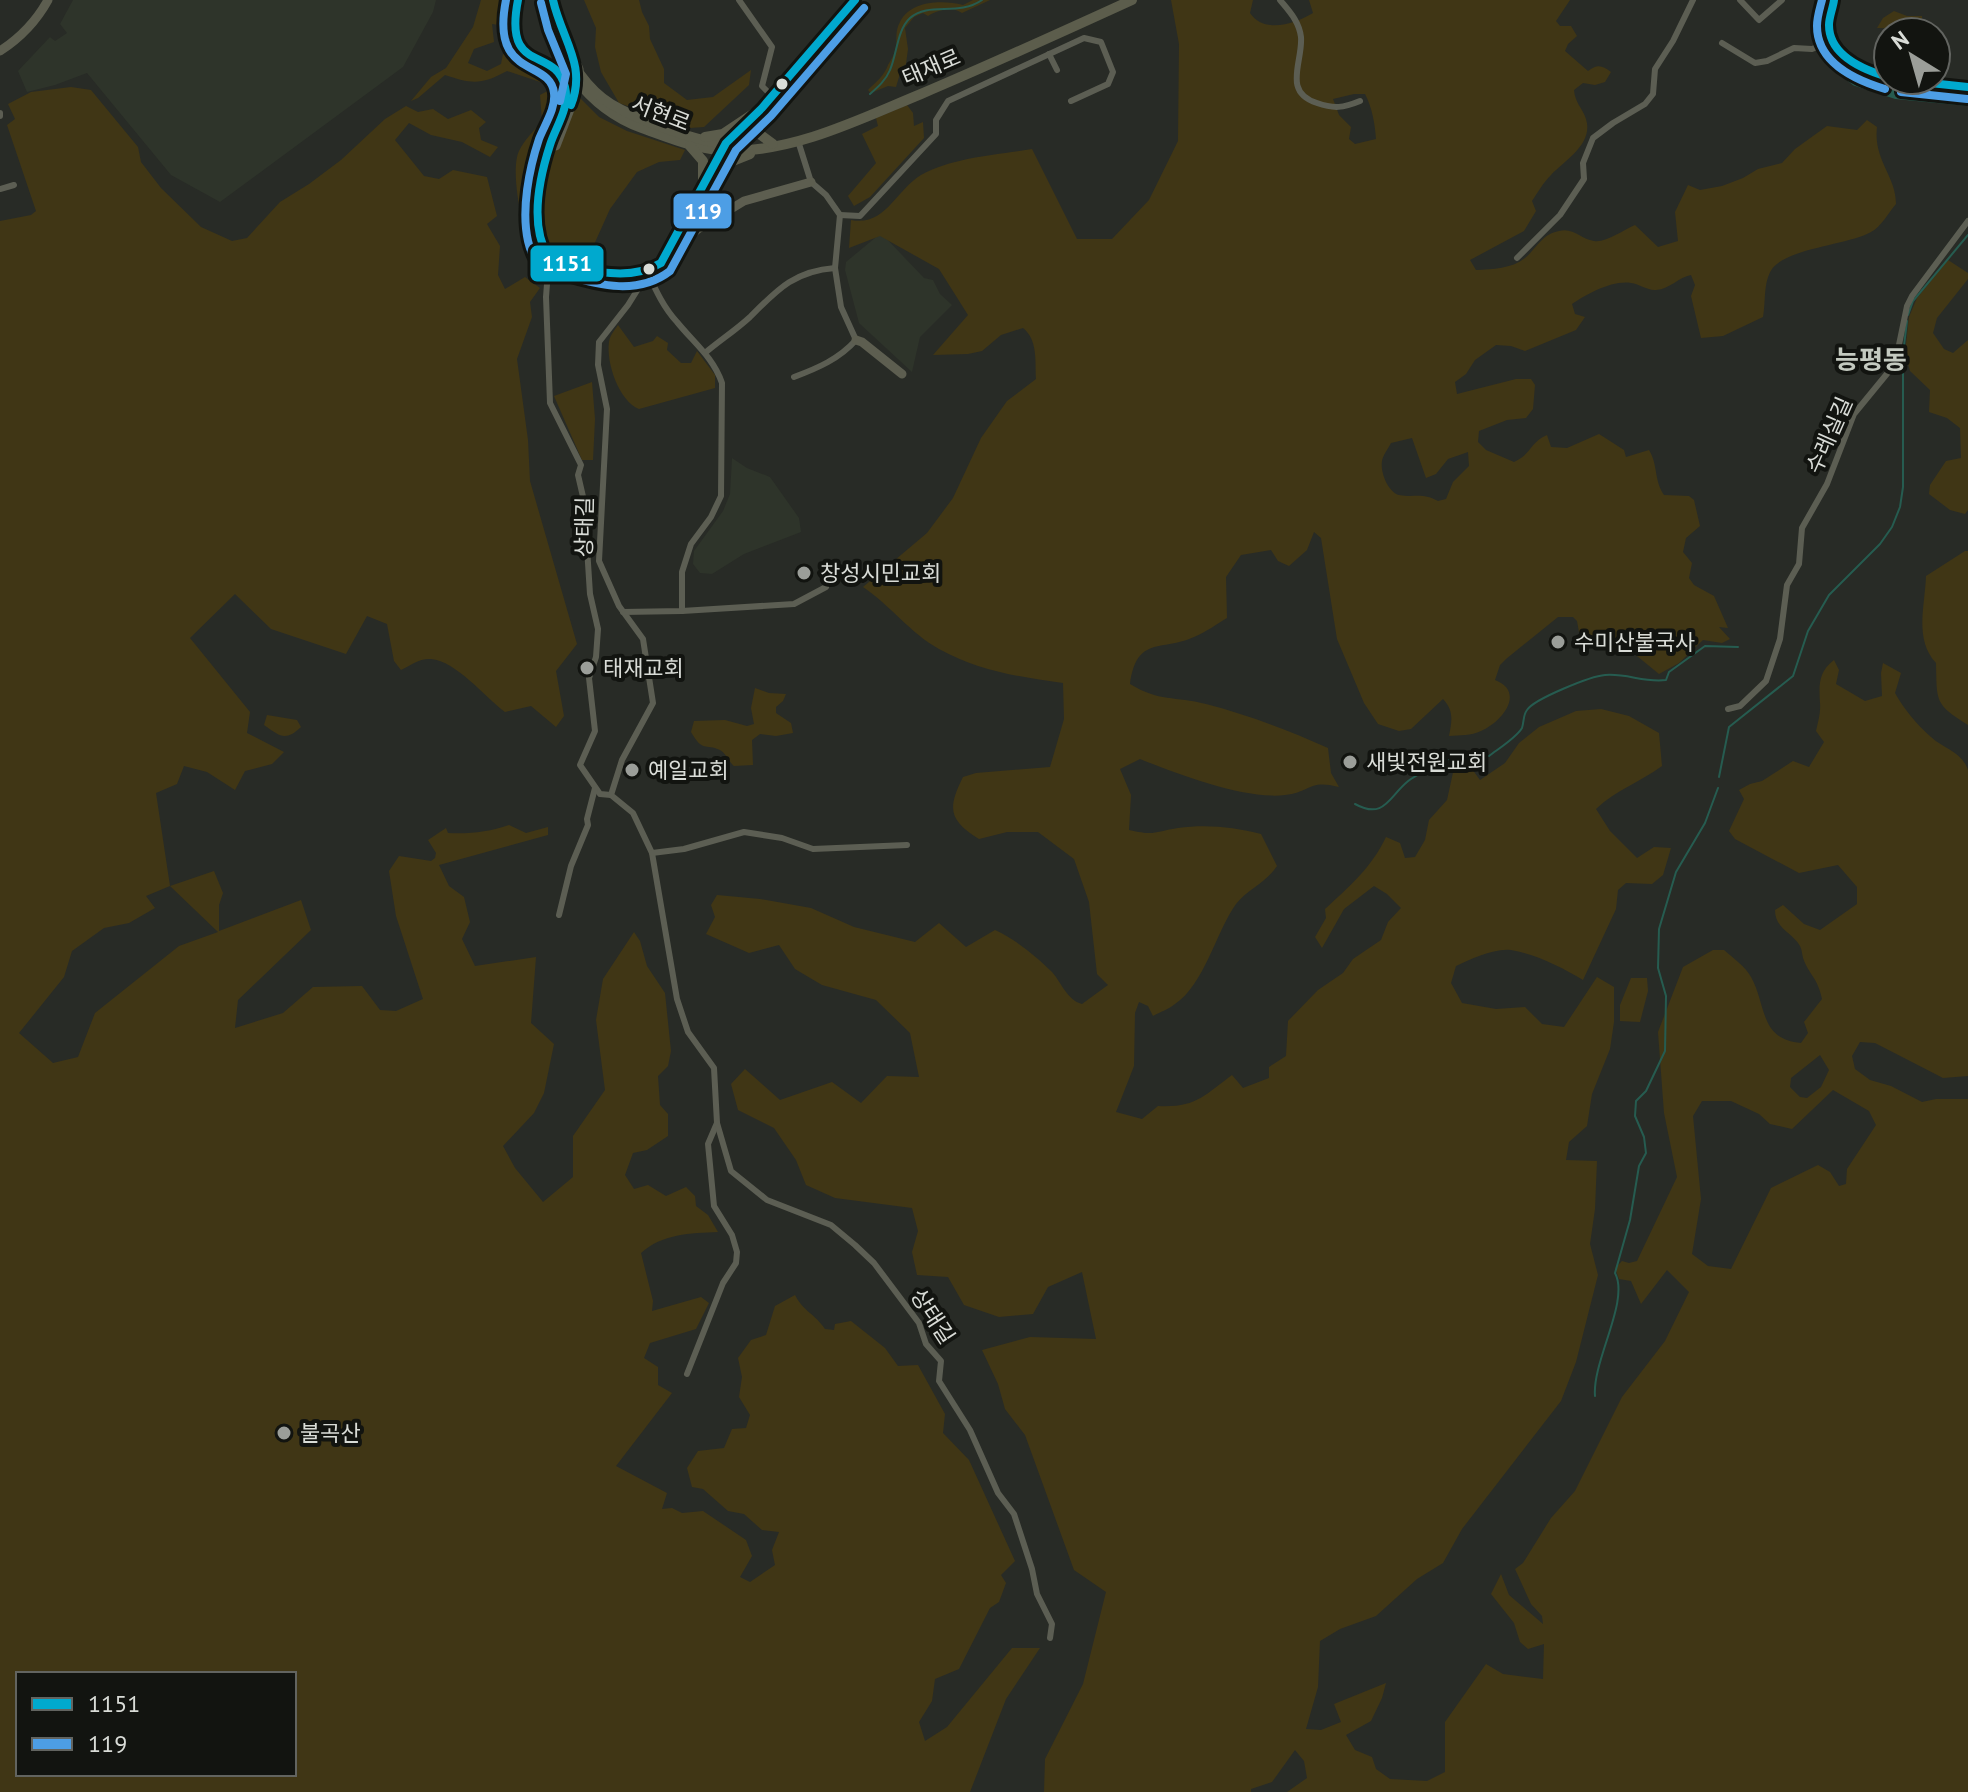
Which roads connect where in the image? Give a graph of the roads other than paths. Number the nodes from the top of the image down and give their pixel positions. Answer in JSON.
{"nodes":[{"id":1,"x":48,"y":0,"type":"edge"},
{"id":2,"x":518,"y":0,"type":"edge"},
{"id":3,"x":547,"y":0,"type":"edge"},
{"id":4,"x":739,"y":0,"type":"edge"},
{"id":5,"x":1124,"y":0,"type":"edge"},
{"id":6,"x":1132,"y":0,"type":"edge"},
{"id":7,"x":1280,"y":0,"type":"edge"},
{"id":8,"x":1693,"y":0,"type":"edge"},
{"id":9,"x":1740,"y":0,"type":"edge"},
{"id":10,"x":1782,"y":0,"type":"edge"},
{"id":11,"x":1834,"y":0,"type":"edge"},
{"id":12,"x":853,"y":1,"type":"edge"},
{"id":13,"x":1833,"y":41,"type":"junction"},
{"id":14,"x":1722,"y":43,"type":"dead end"},
{"id":15,"x":0,"y":51,"type":"edge"},
{"id":16,"x":1049,"y":54,"type":"junction"},
{"id":17,"x":1057,"y":70,"type":"dead end"},
{"id":18,"x":1872,"y":73,"type":"edge"},
{"id":19,"x":773,"y":97,"type":"junction"},
{"id":20,"x":1071,"y":101,"type":"dead end"},
{"id":21,"x":1360,"y":101,"type":"dead end"},
{"id":22,"x":762,"y":108,"type":"junction"},
{"id":23,"x":833,"y":130,"type":"junction"},
{"id":24,"x":692,"y":142,"type":"junction"},
{"id":25,"x":799,"y":144,"type":"junction"},
{"id":26,"x":776,"y":146,"type":"junction"},
{"id":27,"x":723,"y":147,"type":"junction"},
{"id":28,"x":738,"y":148,"type":"joint"},
{"id":29,"x":0,"y":180,"type":"edge"},
{"id":30,"x":811,"y":182,"type":"junction"},
{"id":31,"x":14,"y":185,"type":"dead end"},
{"id":32,"x":703,"y":185,"type":"junction"},
{"id":33,"x":1,"y":188,"type":"edge"},
{"id":34,"x":540,"y":209,"type":"junction"},
{"id":35,"x":840,"y":215,"type":"junction"},
{"id":36,"x":683,"y":221,"type":"junction"},
{"id":37,"x":1968,"y":221,"type":"edge"},
{"id":38,"x":698,"y":229,"type":"junction"},
{"id":39,"x":666,"y":253,"type":"junction"},
{"id":40,"x":549,"y":258,"type":"junction"},
{"id":41,"x":1517,"y":258,"type":"dead end"},
{"id":42,"x":835,"y":268,"type":"junction"},
{"id":43,"x":648,"y":273,"type":"junction"},
{"id":44,"x":856,"y":340,"type":"junction"},
{"id":45,"x":705,"y":353,"type":"junction"},
{"id":46,"x":902,"y":374,"type":"dead end"},
{"id":47,"x":794,"y":377,"type":"dead end"},
{"id":48,"x":603,"y":569,"type":"junction"},
{"id":49,"x":589,"y":570,"type":"junction"},
{"id":50,"x":826,"y":587,"type":"dead end"},
{"id":51,"x":682,"y":611,"type":"junction"},
{"id":52,"x":623,"y":612,"type":"junction"},
{"id":53,"x":1728,"y":709,"type":"dead end"},
{"id":54,"x":595,"y":788,"type":"junction"},
{"id":55,"x":611,"y":795,"type":"junction"},
{"id":56,"x":907,"y":845,"type":"dead end"},
{"id":57,"x":652,"y":853,"type":"junction"},
{"id":58,"x":559,"y":915,"type":"dead end"},
{"id":59,"x":717,"y":1123,"type":"junction"},
{"id":60,"x":687,"y":1374,"type":"dead end"},
{"id":61,"x":1050,"y":1638,"type":"dead end"}],
"edges":[{"from":1,"to":15,"type":"main road"},
{"from":2,"to":34,"type":"main road"},
{"from":3,"to":24,"type":"main road","name":"서현로"},
{"from":3,"to":34,"type":"main road","bridge":true},
{"from":4,"to":19,"type":"street"},
{"from":5,"to":26,"type":"main road","name":"태재로"},
{"from":6,"to":23,"type":"main road","name":"태재로"},
{"from":7,"to":21,"type":"street"},
{"from":8,"to":41,"type":"street"},
{"from":9,"to":10,"type":"street"},
{"from":11,"to":13,"type":"main road"},
{"from":12,"to":19,"type":"main road"},
{"from":13,"to":14,"type":"street"},
{"from":13,"to":18,"type":"main road"},
{"from":16,"to":17,"type":"street"},
{"from":16,"to":20,"type":"street"},
{"from":16,"to":35,"type":"street"},
{"from":19,"to":22,"type":"main road"},
{"from":22,"to":24,"type":"main road"},
{"from":22,"to":26,"type":"main road"},
{"from":22,"to":27,"type":"main road"},
{"from":23,"to":25,"type":"main road"},
{"from":23,"to":26,"type":"main road","name":"태재로"},
{"from":24,"to":27,"type":"main road","name":"서현로"},
{"from":24,"to":32,"type":"main road"},
{"from":25,"to":26,"type":"main road"},
{"from":25,"to":30,"type":"street"},
{"from":26,"to":28,"type":"main road","name":"태재로"},
{"from":26,"to":32,"type":"main road"},
{"from":27,"to":28,"type":"main road","name":"서현로"},
{"from":27,"to":32,"type":"main road"},
{"from":29,"to":33,"type":"street"},
{"from":30,"to":35,"type":"street"},
{"from":30,"to":38,"type":"main road"},
{"from":31,"to":33,"type":"street"},
{"from":32,"to":36,"type":"main road"},
{"from":34,"to":40,"type":"main road"},
{"from":35,"to":42,"type":"street"},
{"from":36,"to":38,"type":"main road"},
{"from":36,"to":39,"type":"main road"},
{"from":37,"to":53,"type":"street","name":"수레실길"},
{"from":38,"to":39,"type":"main road"},
{"from":39,"to":43,"type":"main road"},
{"from":40,"to":43,"type":"main road"},
{"from":40,"to":49,"type":"street"},
{"from":42,"to":44,"type":"street"},
{"from":42,"to":45,"type":"street"},
{"from":43,"to":45,"type":"street"},
{"from":43,"to":48,"type":"street","name":"상태길"},
{"from":44,"to":46,"type":"main road"},
{"from":44,"to":47,"type":"street"},
{"from":45,"to":51,"type":"street"},
{"from":48,"to":49,"type":"street"},
{"from":48,"to":52,"type":"street","name":"상태길"},
{"from":49,"to":54,"type":"street"},
{"from":50,"to":51,"type":"street"},
{"from":51,"to":52,"type":"street"},
{"from":52,"to":55,"type":"street","name":"상태길"},
{"from":54,"to":55,"type":"street"},
{"from":54,"to":58,"type":"street"},
{"from":55,"to":57,"type":"street","name":"상태길"},
{"from":56,"to":57,"type":"street"},
{"from":57,"to":59,"type":"street","name":"상태길"},
{"from":59,"to":60,"type":"street","name":"상태길"},
{"from":59,"to":61,"type":"street","name":"상태길"}]}
